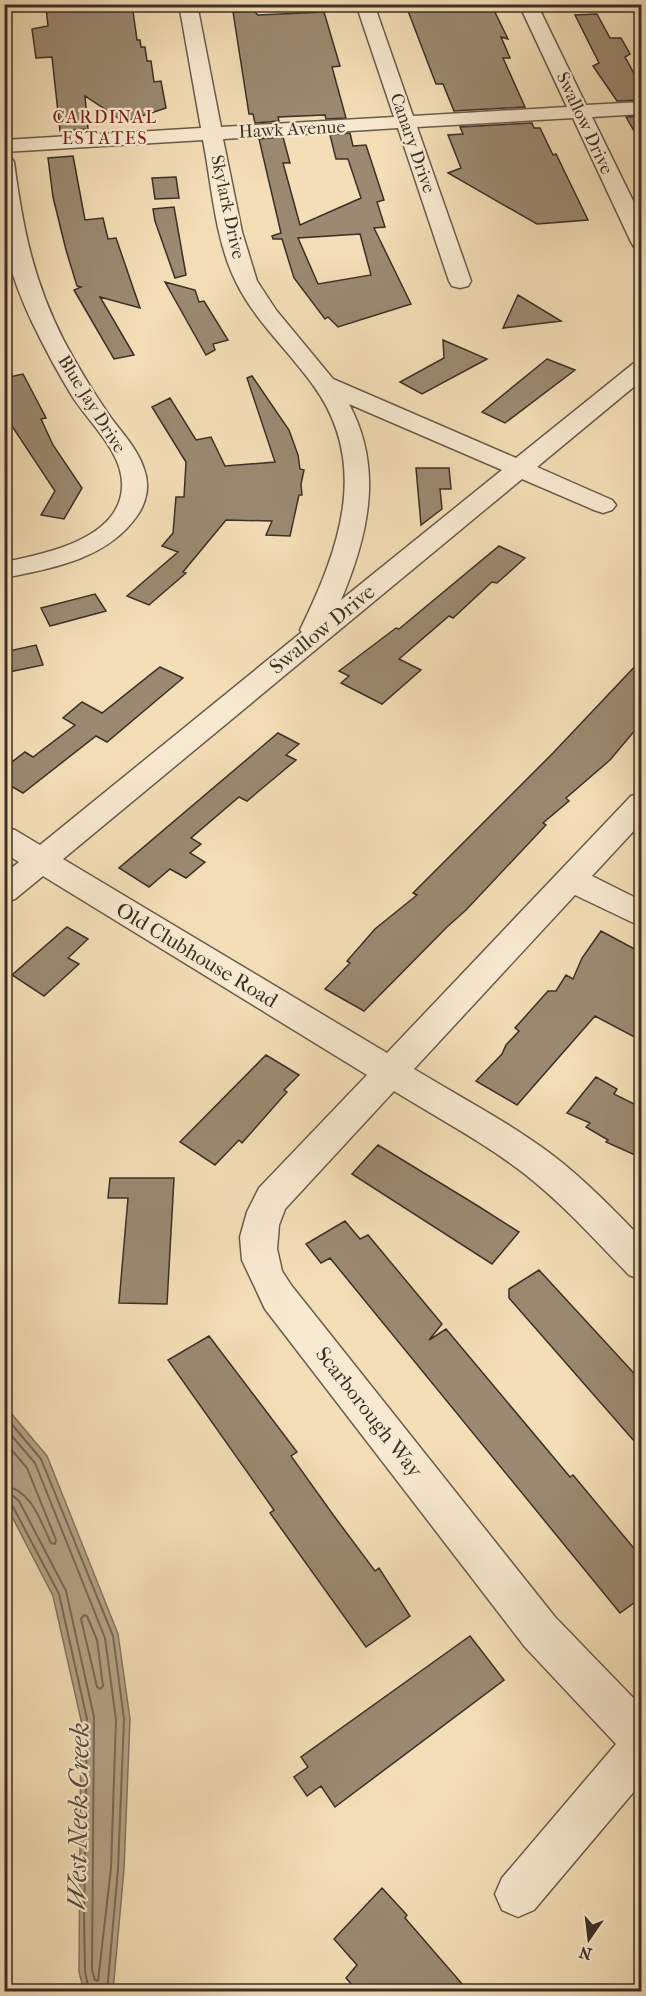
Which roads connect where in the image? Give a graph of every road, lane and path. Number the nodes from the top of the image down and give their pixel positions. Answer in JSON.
{"nodes":[{"id":1,"x":188,"y":4,"type":"edge"},
{"id":2,"x":364,"y":4,"type":"edge"},
{"id":3,"x":528,"y":4,"type":"edge"},
{"id":4,"x":642,"y":108,"type":"edge"},
{"id":5,"x":580,"y":112,"type":"junction"},
{"id":6,"x":406,"y":123,"type":"junction"},
{"id":7,"x":212,"y":134,"type":"junction"},
{"id":8,"x":4,"y":146,"type":"edge"},
{"id":9,"x":4,"y":162,"type":"edge"},
{"id":10,"x":642,"y":242,"type":"edge"},
{"id":11,"x":460,"y":281,"type":"dead end"},
{"id":12,"x":642,"y":368,"type":"edge"},
{"id":13,"x":324,"y":384,"type":"junction"},
{"id":14,"x":519,"y":469,"type":"junction"},
{"id":15,"x":603,"y":505,"type":"dead end"},
{"id":16,"x":4,"y":570,"type":"edge"},
{"id":17,"x":309,"y":640,"type":"junction"},
{"id":18,"x":642,"y":803,"type":"edge"},
{"id":19,"x":4,"y":837,"type":"edge"},
{"id":20,"x":42,"y":860,"type":"junction"},
{"id":21,"x":571,"y":879,"type":"junction"},
{"id":22,"x":4,"y":891,"type":"edge"},
{"id":23,"x":642,"y":915,"type":"edge"},
{"id":24,"x":390,"y":1072,"type":"junction"},
{"id":25,"x":642,"y":1264,"type":"edge"},
{"id":26,"x":642,"y":1740,"type":"edge"},
{"id":27,"x":642,"y":1747,"type":"edge"},
{"id":28,"x":518,"y":1894,"type":"dead end"}],
"edges":[{"from":1,"to":7,"type":"street","name":"Skylark Drive"},
{"from":2,"to":6,"type":"street","name":"Canary Drive"},
{"from":3,"to":5,"type":"street","name":"Swallow Drive"},
{"from":4,"to":5,"type":"street","name":"Hawk Avenue"},
{"from":5,"to":6,"type":"street","name":"Hawk Avenue"},
{"from":5,"to":10,"type":"street","name":"Swallow Drive"},
{"from":6,"to":7,"type":"street","name":"Hawk Avenue"},
{"from":6,"to":11,"type":"street","name":"Canary Drive"},
{"from":7,"to":8,"type":"street","name":"Hawk Avenue"},
{"from":7,"to":13,"type":"street","name":"Skylark Drive"},
{"from":9,"to":16,"type":"street","name":"Blue Jay Drive"},
{"from":12,"to":14,"type":"street","name":"Swallow Drive"},
{"from":13,"to":14,"type":"street","name":"Skylark Drive"},
{"from":13,"to":17,"type":"street","name":"Skylark Drive"},
{"from":14,"to":15,"type":"street","name":"Skylark Drive"},
{"from":14,"to":17,"type":"street","name":"Swallow Drive"},
{"from":17,"to":20,"type":"street","name":"Swallow Drive"},
{"from":18,"to":21,"type":"street"},
{"from":19,"to":20,"type":"street","name":"Old Clubhouse Road"},
{"from":20,"to":22,"type":"street","name":"Swallow Drive"},
{"from":20,"to":24,"type":"street","name":"Old Clubhouse Road"},
{"from":21,"to":23,"type":"street"},
{"from":21,"to":24,"type":"street"},
{"from":24,"to":25,"type":"street","name":"Old Clubhouse Road"},
{"from":24,"to":26,"type":"street","name":"Scarborough Way"},
{"from":27,"to":28,"type":"street"}]}
